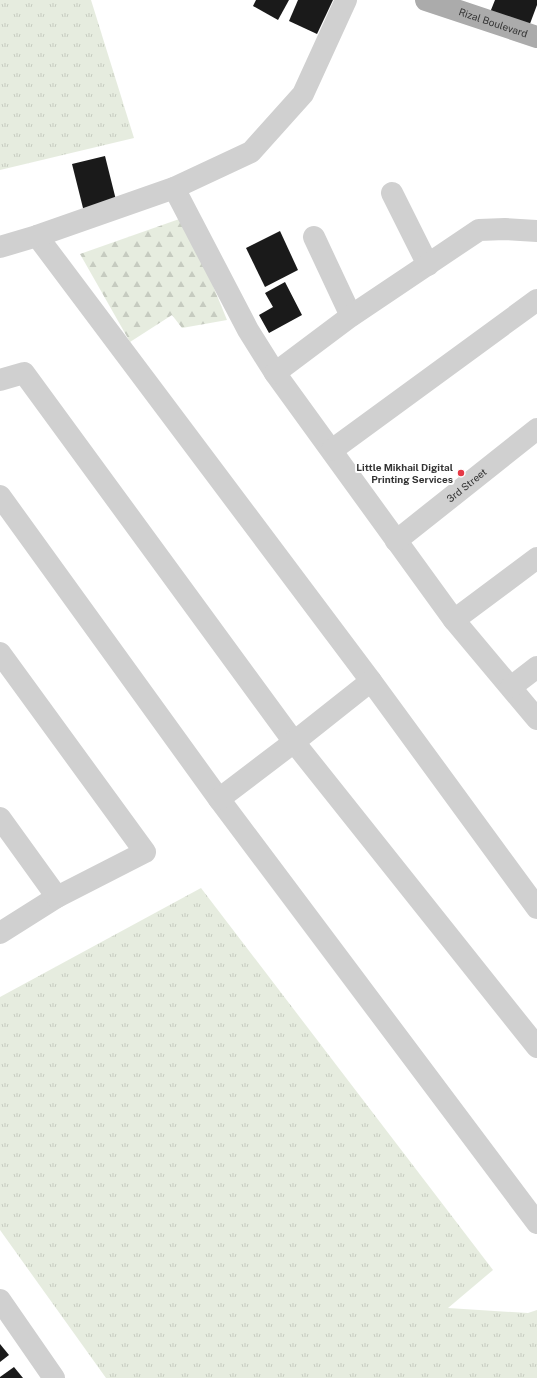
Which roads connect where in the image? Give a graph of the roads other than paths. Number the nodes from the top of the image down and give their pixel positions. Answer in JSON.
{"nodes":[{"id":1,"x":346,"y":0,"type":"edge"},
{"id":2,"x":426,"y":0,"type":"edge"},
{"id":3,"x":537,"y":37,"type":"edge"},
{"id":4,"x":174,"y":188,"type":"junction"},
{"id":5,"x":392,"y":193,"type":"dead end"},
{"id":6,"x":537,"y":231,"type":"edge"},
{"id":7,"x":37,"y":236,"type":"junction"},
{"id":8,"x":314,"y":237,"type":"dead end"},
{"id":9,"x":0,"y":247,"type":"edge"},
{"id":10,"x":428,"y":265,"type":"junction"},
{"id":11,"x":537,"y":300,"type":"edge"},
{"id":12,"x":351,"y":316,"type":"junction"},
{"id":13,"x":275,"y":373,"type":"junction"},
{"id":14,"x":0,"y":380,"type":"edge"},
{"id":15,"x":537,"y":429,"type":"edge"},
{"id":16,"x":332,"y":450,"type":"junction"},
{"id":17,"x":0,"y":496,"type":"edge"},
{"id":18,"x":396,"y":541,"type":"junction"},
{"id":19,"x":537,"y":558,"type":"edge"},
{"id":20,"x":454,"y":620,"type":"junction"},
{"id":21,"x":0,"y":653,"type":"edge"},
{"id":22,"x":537,"y":667,"type":"edge"},
{"id":23,"x":371,"y":681,"type":"junction"},
{"id":24,"x":511,"y":687,"type":"junction"},
{"id":25,"x":537,"y":719,"type":"edge"},
{"id":26,"x":294,"y":742,"type":"junction"},
{"id":27,"x":219,"y":799,"type":"junction"},
{"id":28,"x":0,"y":818,"type":"edge"},
{"id":29,"x":57,"y":897,"type":"junction"},
{"id":30,"x":537,"y":908,"type":"edge"},
{"id":31,"x":0,"y":933,"type":"edge"},
{"id":32,"x":537,"y":1047,"type":"edge"},
{"id":33,"x":537,"y":1223,"type":"edge"},
{"id":34,"x":3,"y":1311,"type":"edge"},
{"id":35,"x":54,"y":1378,"type":"edge"}],
"edges":[{"from":1,"to":4,"type":"street"},
{"from":2,"to":3,"type":"main road","name":"Rizal Boulevard"},
{"from":4,"to":7,"type":"street"},
{"from":4,"to":13,"type":"street"},
{"from":5,"to":10,"type":"street"},
{"from":6,"to":10,"type":"street"},
{"from":7,"to":9,"type":"street"},
{"from":7,"to":23,"type":"street"},
{"from":8,"to":12,"type":"street"},
{"from":10,"to":12,"type":"street"},
{"from":11,"to":16,"type":"street"},
{"from":12,"to":13,"type":"street"},
{"from":13,"to":16,"type":"street"},
{"from":14,"to":26,"type":"street"},
{"from":15,"to":18,"type":"street","name":"3rd Street"},
{"from":16,"to":18,"type":"street"},
{"from":17,"to":27,"type":"street"},
{"from":18,"to":20,"type":"street"},
{"from":19,"to":20,"type":"street"},
{"from":20,"to":24,"type":"street"},
{"from":21,"to":29,"type":"street"},
{"from":22,"to":24,"type":"street"},
{"from":23,"to":26,"type":"street"},
{"from":23,"to":30,"type":"street"},
{"from":24,"to":25,"type":"street"},
{"from":26,"to":27,"type":"street"},
{"from":26,"to":32,"type":"street"},
{"from":27,"to":33,"type":"street"},
{"from":28,"to":29,"type":"street"},
{"from":29,"to":31,"type":"street"},
{"from":34,"to":35,"type":"street"}]}
